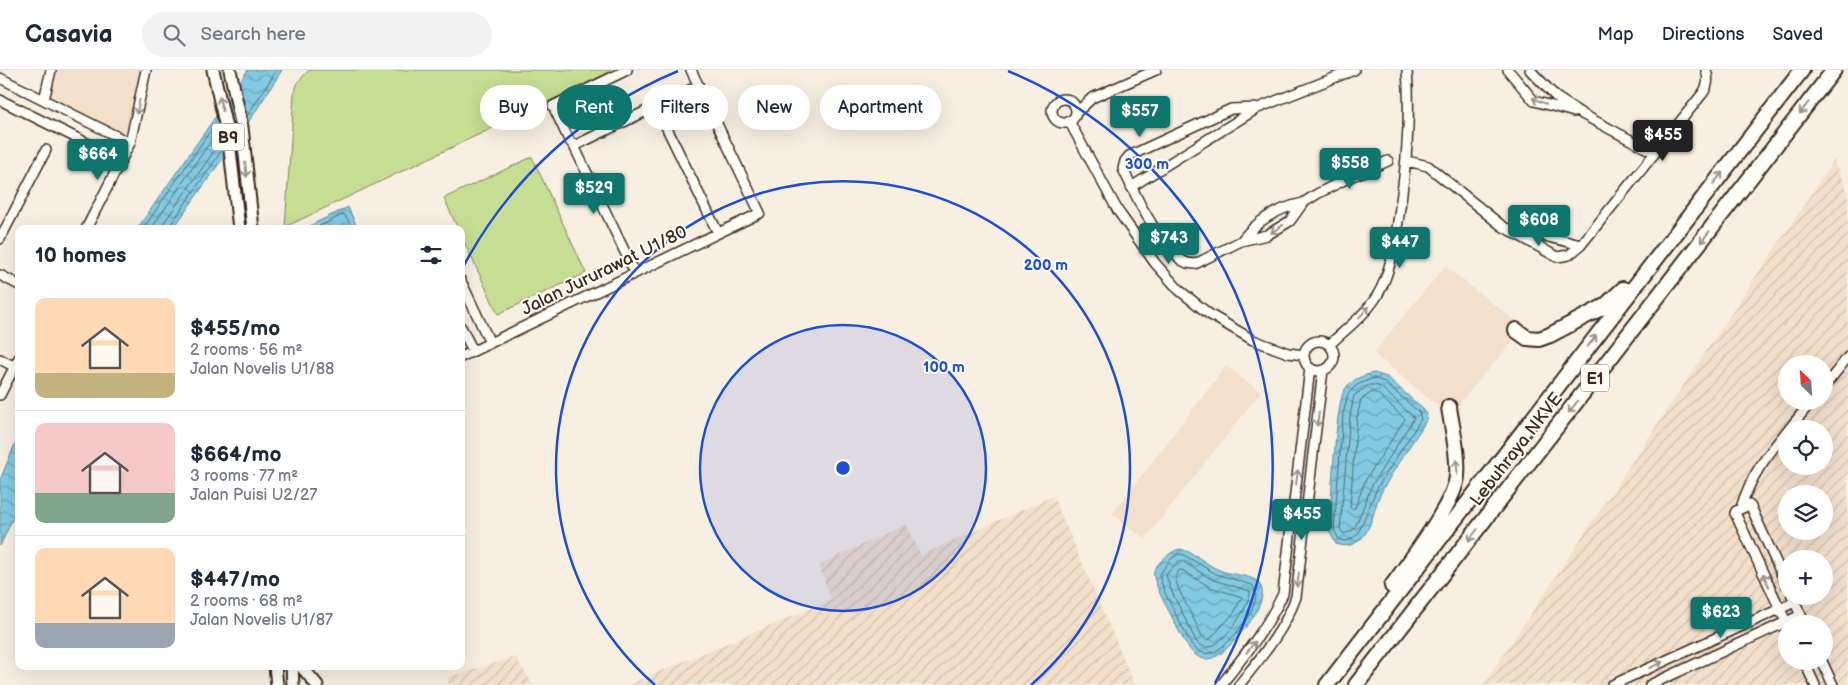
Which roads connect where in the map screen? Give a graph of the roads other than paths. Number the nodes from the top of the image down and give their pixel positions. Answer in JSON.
{"nodes":[{"id":1,"x":51,"y":70,"type":"edge"},
{"id":2,"x":146,"y":70,"type":"edge"},
{"id":3,"x":213,"y":70,"type":"edge"},
{"id":4,"x":230,"y":70,"type":"edge"},
{"id":5,"x":627,"y":70,"type":"edge"},
{"id":6,"x":691,"y":70,"type":"edge"},
{"id":7,"x":1156,"y":70,"type":"edge"},
{"id":8,"x":1354,"y":70,"type":"edge"},
{"id":9,"x":1407,"y":70,"type":"edge"},
{"id":10,"x":1508,"y":70,"type":"edge"},
{"id":11,"x":1530,"y":70,"type":"edge"},
{"id":12,"x":1706,"y":70,"type":"edge"},
{"id":13,"x":1802,"y":70,"type":"edge"},
{"id":14,"x":1834,"y":70,"type":"edge"},
{"id":15,"x":0,"y":78,"type":"edge"},
{"id":16,"x":698,"y":85,"type":"edge"},
{"id":17,"x":1092,"y":98,"type":"junction"},
{"id":18,"x":0,"y":100,"type":"edge"},
{"id":19,"x":44,"y":100,"type":"junction"},
{"id":20,"x":1070,"y":100,"type":"junction"},
{"id":21,"x":1258,"y":108,"type":"junction"},
{"id":22,"x":642,"y":113,"type":"edge"},
{"id":23,"x":1076,"y":113,"type":"junction"},
{"id":24,"x":1582,"y":114,"type":"junction"},
{"id":25,"x":1210,"y":119,"type":"junction"},
{"id":26,"x":1069,"y":121,"type":"junction"},
{"id":27,"x":668,"y":130,"type":"edge"},
{"id":28,"x":719,"y":130,"type":"edge"},
{"id":29,"x":1216,"y":133,"type":"junction"},
{"id":30,"x":130,"y":143,"type":"junction"},
{"id":31,"x":574,"y":146,"type":"junction"},
{"id":32,"x":46,"y":150,"type":"dead end"},
{"id":33,"x":1654,"y":153,"type":"junction"},
{"id":34,"x":121,"y":160,"type":"junction"},
{"id":35,"x":1388,"y":161,"type":"dead end"},
{"id":36,"x":1407,"y":161,"type":"junction"},
{"id":37,"x":1131,"y":187,"type":"junction"},
{"id":38,"x":1303,"y":203,"type":"junction"},
{"id":39,"x":88,"y":225,"type":"edge"},
{"id":40,"x":238,"y":225,"type":"edge"},
{"id":41,"x":253,"y":225,"type":"edge"},
{"id":42,"x":1502,"y":226,"type":"junction"},
{"id":43,"x":1678,"y":230,"type":"junction"},
{"id":44,"x":718,"y":233,"type":"junction"},
{"id":45,"x":0,"y":239,"type":"edge"},
{"id":46,"x":1241,"y":241,"type":"junction"},
{"id":47,"x":1581,"y":245,"type":"junction"},
{"id":48,"x":635,"y":273,"type":"junction"},
{"id":49,"x":0,"y":275,"type":"edge"},
{"id":50,"x":15,"y":283,"type":"edge"},
{"id":51,"x":465,"y":290,"type":"edge"},
{"id":52,"x":1516,"y":330,"type":"dead end"},
{"id":53,"x":465,"y":334,"type":"edge"},
{"id":54,"x":490,"y":343,"type":"junction"},
{"id":55,"x":1328,"y":345,"type":"junction"},
{"id":56,"x":473,"y":351,"type":"junction"},
{"id":57,"x":465,"y":355,"type":"edge"},
{"id":58,"x":1304,"y":355,"type":"junction"},
{"id":59,"x":1848,"y":357,"type":"edge"},
{"id":60,"x":0,"y":359,"type":"edge"},
{"id":61,"x":15,"y":362,"type":"edge"},
{"id":62,"x":15,"y":366,"type":"edge"},
{"id":63,"x":1310,"y":368,"type":"junction"},
{"id":64,"x":1323,"y":370,"type":"junction"},
{"id":65,"x":1833,"y":376,"type":"edge"},
{"id":66,"x":0,"y":395,"type":"edge"},
{"id":67,"x":1449,"y":407,"type":"dead end"},
{"id":68,"x":1805,"y":410,"type":"edge"},
{"id":69,"x":1796,"y":420,"type":"edge"},
{"id":70,"x":1778,"y":442,"type":"edge"},
{"id":71,"x":1741,"y":508,"type":"junction"},
{"id":72,"x":1778,"y":566,"type":"edge"},
{"id":73,"x":1784,"y":605,"type":"edge"},
{"id":74,"x":1780,"y":608,"type":"junction"},
{"id":75,"x":1783,"y":615,"type":"edge"},
{"id":76,"x":1778,"y":627,"type":"edge"},
{"id":77,"x":292,"y":670,"type":"edge"},
{"id":78,"x":304,"y":670,"type":"edge"},
{"id":79,"x":1808,"y":670,"type":"edge"},
{"id":80,"x":1826,"y":670,"type":"edge"},
{"id":81,"x":293,"y":685,"type":"edge"},
{"id":82,"x":317,"y":685,"type":"edge"},
{"id":83,"x":1221,"y":685,"type":"edge"},
{"id":84,"x":1239,"y":685,"type":"edge"},
{"id":85,"x":1323,"y":685,"type":"edge"},
{"id":86,"x":1327,"y":685,"type":"edge"},
{"id":87,"x":1356,"y":685,"type":"edge"},
{"id":88,"x":1612,"y":685,"type":"edge"},
{"id":89,"x":1650,"y":685,"type":"edge"},
{"id":90,"x":1815,"y":685,"type":"edge"},
{"id":91,"x":1833,"y":685,"type":"edge"}],
"edges":[{"from":1,"to":19,"type":"street"},
{"from":2,"to":30,"type":"street","one_way":true},
{"from":40,"to":3,"type":"main road","number":"B9","one_way":true},
{"from":4,"to":41,"type":"main road","number":"B9","one_way":true},
{"from":5,"to":31,"type":"street"},
{"from":6,"to":16,"type":"street"},
{"from":7,"to":17,"type":"street"},
{"from":8,"to":21,"type":"street"},
{"from":9,"to":36,"type":"street"},
{"from":24,"to":10,"type":"street","one_way":true},
{"from":11,"to":24,"type":"street"},
{"from":12,"to":33,"type":"street"},
{"from":43,"to":13,"type":"highway","name":"Lebuhraya NKVE","number":"E1","one_way":true},
{"from":14,"to":87,"type":"highway","name":"Lebuhraya NKVE","number":"E1","one_way":true},
{"from":15,"to":19,"type":"street"},
{"from":17,"to":20,"type":"street"},
{"from":17,"to":23,"type":"street"},
{"from":18,"to":34,"type":"street"},
{"from":19,"to":30,"type":"street"},
{"from":20,"to":23,"type":"street"},
{"from":20,"to":26,"type":"street"},
{"from":21,"to":25,"type":"street"},
{"from":21,"to":29,"type":"street"},
{"from":22,"to":31,"type":"street"},
{"from":23,"to":26,"type":"street"},
{"from":24,"to":33,"type":"street"},
{"from":25,"to":29,"type":"street"},
{"from":25,"to":37,"type":"street"},
{"from":26,"to":58,"type":"street"},
{"from":27,"to":44,"type":"street"},
{"from":28,"to":44,"type":"street","name":"Jalan Jururawat U1/80"},
{"from":29,"to":37,"type":"street"},
{"from":30,"to":34,"type":"street"},
{"from":31,"to":48,"type":"street"},
{"from":32,"to":45,"type":"street"},
{"from":33,"to":47,"type":"street"},
{"from":34,"to":39,"type":"street"},
{"from":35,"to":38,"type":"street"},
{"from":36,"to":42,"type":"street"},
{"from":55,"to":36,"type":"street","one_way":true},
{"from":37,"to":46,"type":"street"},
{"from":38,"to":46,"type":"street"},
{"from":38,"to":46,"type":"street","one_way":true},
{"from":42,"to":47,"type":"street"},
{"from":42,"to":47,"type":"street"},
{"from":43,"to":52,"type":"highway"},
{"from":86,"to":43,"type":"highway","name":"Lebuhraya NKVE","number":"E1","one_way":true},
{"from":44,"to":48,"type":"street","name":"Jalan Jururawat U1/80"},
{"from":48,"to":54,"type":"street","name":"Jalan Jururawat U1/80"},
{"from":49,"to":50,"type":"street"},
{"from":51,"to":54,"type":"street"},
{"from":53,"to":56,"type":"street"},
{"from":54,"to":56,"type":"street","name":"Jalan Jururawat U1/80"},
{"from":55,"to":58,"type":"street"},
{"from":55,"to":64,"type":"street"},
{"from":56,"to":57,"type":"street","name":"Jalan Jururawat U1/80"},
{"from":58,"to":63,"type":"street"},
{"from":59,"to":65,"type":"street"},
{"from":60,"to":61,"type":"street"},
{"from":62,"to":66,"type":"street"},
{"from":63,"to":64,"type":"street"},
{"from":83,"to":63,"type":"street","one_way":true},
{"from":64,"to":84,"type":"street","one_way":true},
{"from":85,"to":67,"type":"highway","one_way":true},
{"from":68,"to":69,"type":"street"},
{"from":70,"to":71,"type":"street"},
{"from":71,"to":72,"type":"street"},
{"from":74,"to":71,"type":"street","one_way":true},
{"from":73,"to":74,"type":"street"},
{"from":74,"to":75,"type":"street"},
{"from":88,"to":74,"type":"street","one_way":true},
{"from":76,"to":89,"type":"street"},
{"from":77,"to":81,"type":"main road"},
{"from":78,"to":82,"type":"main road"},
{"from":79,"to":90,"type":"street"},
{"from":80,"to":91,"type":"street"}]}
